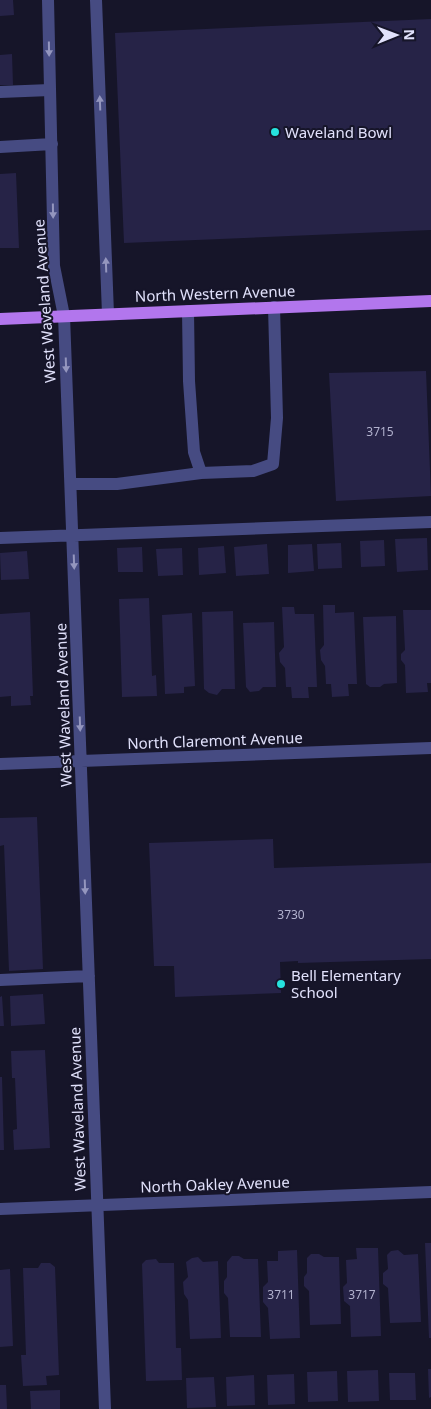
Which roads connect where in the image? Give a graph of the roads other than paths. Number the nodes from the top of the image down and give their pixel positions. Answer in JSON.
{"nodes":[{"id":1,"x":48,"y":0,"type":"edge"},
{"id":2,"x":96,"y":0,"type":"edge"},
{"id":3,"x":50,"y":90,"type":"junction"},
{"id":4,"x":0,"y":92,"type":"edge"},
{"id":5,"x":52,"y":144,"type":"junction"},
{"id":6,"x":0,"y":147,"type":"edge"},
{"id":7,"x":431,"y":301,"type":"edge"},
{"id":8,"x":274,"y":307,"type":"junction"},
{"id":9,"x":188,"y":311,"type":"junction"},
{"id":10,"x":108,"y":314,"type":"junction"},
{"id":11,"x":64,"y":316,"type":"junction"},
{"id":12,"x":0,"y":319,"type":"edge"},
{"id":13,"x":201,"y":473,"type":"junction"},
{"id":14,"x":71,"y":484,"type":"junction"},
{"id":15,"x":431,"y":522,"type":"edge"},
{"id":16,"x":73,"y":535,"type":"junction"},
{"id":17,"x":0,"y":538,"type":"edge"},
{"id":18,"x":431,"y":748,"type":"edge"},
{"id":19,"x":81,"y":761,"type":"junction"},
{"id":20,"x":0,"y":764,"type":"edge"},
{"id":21,"x":89,"y":976,"type":"junction"},
{"id":22,"x":0,"y":980,"type":"edge"},
{"id":23,"x":431,"y":1192,"type":"edge"},
{"id":24,"x":97,"y":1205,"type":"junction"},
{"id":25,"x":0,"y":1209,"type":"edge"},
{"id":26,"x":105,"y":1409,"type":"edge"}],
"edges":[{"from":1,"to":3,"type":"street","name":"West Waveland Avenue","one_way":true},
{"from":10,"to":2,"type":"street","one_way":true},
{"from":3,"to":4,"type":"street"},
{"from":3,"to":5,"type":"street","name":"West Waveland Avenue"},
{"from":5,"to":6,"type":"street"},
{"from":5,"to":11,"type":"street","name":"West Waveland Avenue","one_way":true},
{"from":7,"to":8,"type":"main road","name":"North Western Avenue"},
{"from":8,"to":9,"type":"main road","name":"North Western Avenue"},
{"from":8,"to":13,"type":"street"},
{"from":9,"to":10,"type":"main road","name":"North Western Avenue"},
{"from":9,"to":13,"type":"street"},
{"from":10,"to":11,"type":"main road","name":"North Western Avenue"},
{"from":11,"to":12,"type":"main road","name":"North Western Avenue"},
{"from":11,"to":14,"type":"street","name":"West Waveland Avenue","one_way":true},
{"from":13,"to":14,"type":"street"},
{"from":14,"to":16,"type":"street","name":"West Waveland Avenue"},
{"from":15,"to":16,"type":"street"},
{"from":16,"to":17,"type":"street"},
{"from":16,"to":19,"type":"street","name":"West Waveland Avenue","one_way":true},
{"from":18,"to":19,"type":"street","name":"North Claremont Avenue"},
{"from":19,"to":20,"type":"street","name":"North Claremont Avenue"},
{"from":19,"to":21,"type":"street","name":"West Waveland Avenue","one_way":true},
{"from":21,"to":22,"type":"street"},
{"from":21,"to":24,"type":"street","name":"West Waveland Avenue"},
{"from":23,"to":24,"type":"street","name":"North Oakley Avenue"},
{"from":24,"to":25,"type":"street","name":"North Oakley Avenue"},
{"from":24,"to":26,"type":"street","name":"West Waveland Avenue"}]}
